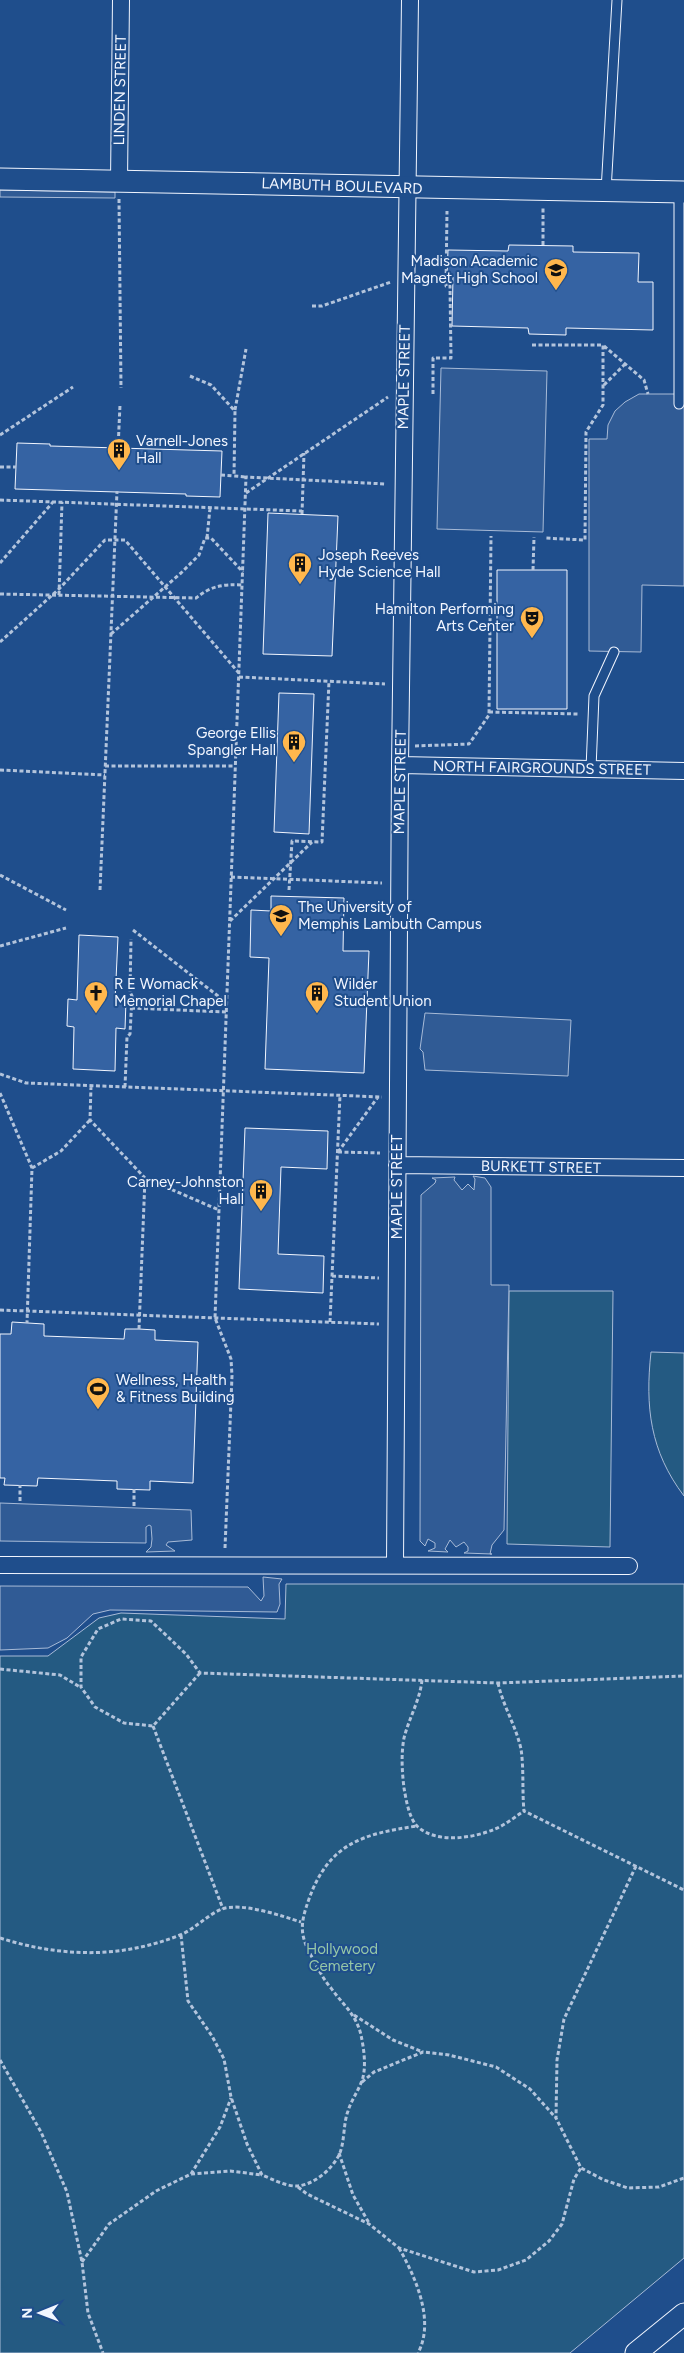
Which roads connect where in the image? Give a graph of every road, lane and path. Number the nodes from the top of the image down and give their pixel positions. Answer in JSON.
{"nodes":[{"id":1,"x":121,"y":0,"type":"edge"},
{"id":2,"x":410,"y":0,"type":"edge"},
{"id":3,"x":618,"y":0,"type":"edge"},
{"id":4,"x":0,"y":179,"type":"edge"},
{"id":5,"x":408,"y":188,"type":"junction"},
{"id":6,"x":119,"y":190,"type":"junction"},
{"id":7,"x":543,"y":190,"type":"junction"},
{"id":8,"x":606,"y":191,"type":"junction"},
{"id":9,"x":682,"y":192,"type":"edge"},
{"id":10,"x":447,"y":211,"type":"dead end"},
{"id":11,"x":543,"y":245,"type":"dead end"},
{"id":12,"x":406,"y":277,"type":"junction"},
{"id":13,"x":312,"y":306,"type":"dead end"},
{"id":14,"x":532,"y":345,"type":"dead end"},
{"id":15,"x":603,"y":345,"type":"junction"},
{"id":16,"x":246,"y":349,"type":"dead end"},
{"id":17,"x":625,"y":364,"type":"junction"},
{"id":18,"x":190,"y":376,"type":"dead end"},
{"id":19,"x":603,"y":386,"type":"junction"},
{"id":20,"x":73,"y":387,"type":"dead end"},
{"id":21,"x":121,"y":388,"type":"dead end"},
{"id":22,"x":394,"y":393,"type":"dead end"},
{"id":23,"x":433,"y":394,"type":"dead end"},
{"id":24,"x":648,"y":394,"type":"dead end"},
{"id":25,"x":120,"y":404,"type":"dead end"},
{"id":26,"x":679,"y":404,"type":"dead end"},
{"id":27,"x":235,"y":411,"type":"junction"},
{"id":28,"x":0,"y":435,"type":"edge"},
{"id":29,"x":118,"y":449,"type":"dead end"},
{"id":30,"x":304,"y":452,"type":"junction"},
{"id":31,"x":0,"y":467,"type":"edge"},
{"id":32,"x":16,"y":467,"type":"dead end"},
{"id":33,"x":221,"y":475,"type":"dead end"},
{"id":34,"x":234,"y":476,"type":"junction"},
{"id":35,"x":246,"y":476,"type":"junction"},
{"id":36,"x":267,"y":478,"type":"junction"},
{"id":37,"x":303,"y":480,"type":"junction"},
{"id":38,"x":387,"y":484,"type":"dead end"},
{"id":39,"x":116,"y":491,"type":"dead end"},
{"id":40,"x":245,"y":494,"type":"junction"},
{"id":41,"x":0,"y":500,"type":"edge"},
{"id":42,"x":53,"y":502,"type":"junction"},
{"id":43,"x":62,"y":502,"type":"junction"},
{"id":44,"x":116,"y":505,"type":"junction"},
{"id":45,"x":210,"y":508,"type":"junction"},
{"id":46,"x":245,"y":510,"type":"junction"},
{"id":47,"x":491,"y":536,"type":"dead end"},
{"id":48,"x":534,"y":537,"type":"dead end"},
{"id":49,"x":207,"y":538,"type":"junction"},
{"id":50,"x":544,"y":538,"type":"dead end"},
{"id":51,"x":114,"y":540,"type":"junction"},
{"id":52,"x":0,"y":562,"type":"edge"},
{"id":53,"x":533,"y":570,"type":"dead end"},
{"id":54,"x":243,"y":572,"type":"junction"},
{"id":55,"x":242,"y":584,"type":"junction"},
{"id":56,"x":165,"y":587,"type":"junction"},
{"id":57,"x":59,"y":589,"type":"junction"},
{"id":58,"x":0,"y":594,"type":"edge"},
{"id":59,"x":52,"y":595,"type":"junction"},
{"id":60,"x":59,"y":595,"type":"junction"},
{"id":61,"x":112,"y":597,"type":"junction"},
{"id":62,"x":153,"y":598,"type":"junction"},
{"id":63,"x":174,"y":598,"type":"junction"},
{"id":64,"x":111,"y":635,"type":"junction"},
{"id":65,"x":0,"y":642,"type":"edge"},
{"id":66,"x":614,"y":652,"type":"dead end"},
{"id":67,"x":239,"y":675,"type":"junction"},
{"id":68,"x":329,"y":681,"type":"junction"},
{"id":69,"x":385,"y":684,"type":"dead end"},
{"id":70,"x":489,"y":712,"type":"junction"},
{"id":71,"x":579,"y":714,"type":"dead end"},
{"id":72,"x":410,"y":746,"type":"dead end"},
{"id":73,"x":400,"y":765,"type":"junction"},
{"id":74,"x":105,"y":766,"type":"junction"},
{"id":75,"x":236,"y":766,"type":"junction"},
{"id":76,"x":591,"y":769,"type":"junction"},
{"id":77,"x":0,"y":770,"type":"edge"},
{"id":78,"x":684,"y":771,"type":"edge"},
{"id":79,"x":105,"y":775,"type":"junction"},
{"id":80,"x":312,"y":842,"type":"junction"},
{"id":81,"x":290,"y":863,"type":"junction"},
{"id":82,"x":0,"y":875,"type":"edge"},
{"id":83,"x":231,"y":877,"type":"junction"},
{"id":84,"x":274,"y":879,"type":"junction"},
{"id":85,"x":289,"y":880,"type":"junction"},
{"id":86,"x":383,"y":884,"type":"dead end"},
{"id":87,"x":100,"y":890,"type":"dead end"},
{"id":88,"x":289,"y":890,"type":"dead end"},
{"id":89,"x":66,"y":910,"type":"dead end"},
{"id":90,"x":230,"y":922,"type":"junction"},
{"id":91,"x":66,"y":928,"type":"dead end"},
{"id":92,"x":133,"y":930,"type":"dead end"},
{"id":93,"x":132,"y":938,"type":"dead end"},
{"id":94,"x":0,"y":946,"type":"edge"},
{"id":95,"x":227,"y":1003,"type":"junction"},
{"id":96,"x":131,"y":1008,"type":"junction"},
{"id":97,"x":226,"y":1012,"type":"junction"},
{"id":98,"x":0,"y":1074,"type":"edge"},
{"id":99,"x":91,"y":1086,"type":"junction"},
{"id":100,"x":125,"y":1087,"type":"junction"},
{"id":101,"x":224,"y":1091,"type":"junction"},
{"id":102,"x":0,"y":1093,"type":"edge"},
{"id":103,"x":340,"y":1095,"type":"junction"},
{"id":104,"x":378,"y":1097,"type":"junction"},
{"id":105,"x":387,"y":1098,"type":"dead end"},
{"id":106,"x":90,"y":1120,"type":"junction"},
{"id":107,"x":337,"y":1152,"type":"junction"},
{"id":108,"x":380,"y":1153,"type":"dead end"},
{"id":109,"x":397,"y":1165,"type":"junction"},
{"id":110,"x":32,"y":1168,"type":"junction"},
{"id":111,"x":684,"y":1168,"type":"edge"},
{"id":112,"x":145,"y":1178,"type":"junction"},
{"id":113,"x":219,"y":1210,"type":"junction"},
{"id":114,"x":332,"y":1276,"type":"junction"},
{"id":115,"x":379,"y":1278,"type":"dead end"},
{"id":116,"x":0,"y":1310,"type":"edge"},
{"id":117,"x":27,"y":1311,"type":"junction"},
{"id":118,"x":140,"y":1315,"type":"junction"},
{"id":119,"x":215,"y":1318,"type":"junction"},
{"id":120,"x":330,"y":1322,"type":"junction"},
{"id":121,"x":27,"y":1323,"type":"dead end"},
{"id":122,"x":396,"y":1325,"type":"junction"},
{"id":123,"x":139,"y":1329,"type":"dead end"},
{"id":124,"x":20,"y":1485,"type":"dead end"},
{"id":125,"x":134,"y":1489,"type":"dead end"},
{"id":126,"x":20,"y":1501,"type":"dead end"},
{"id":127,"x":134,"y":1506,"type":"dead end"},
{"id":128,"x":0,"y":1565,"type":"edge"},
{"id":129,"x":224,"y":1565,"type":"junction"},
{"id":130,"x":395,"y":1565,"type":"junction"},
{"id":131,"x":629,"y":1566,"type":"dead end"},
{"id":132,"x":0,"y":1669,"type":"edge"},
{"id":133,"x":200,"y":1673,"type":"junction"},
{"id":134,"x":684,"y":1676,"type":"edge"},
{"id":135,"x":422,"y":1680,"type":"junction"},
{"id":136,"x":498,"y":1683,"type":"junction"},
{"id":137,"x":81,"y":1687,"type":"junction"},
{"id":138,"x":153,"y":1726,"type":"junction"},
{"id":139,"x":524,"y":1811,"type":"junction"},
{"id":140,"x":417,"y":1826,"type":"junction"},
{"id":141,"x":636,"y":1866,"type":"junction"},
{"id":142,"x":684,"y":1890,"type":"edge"},
{"id":143,"x":223,"y":1909,"type":"junction"},
{"id":144,"x":301,"y":1922,"type":"junction"},
{"id":145,"x":181,"y":1935,"type":"junction"},
{"id":146,"x":0,"y":1938,"type":"edge"},
{"id":147,"x":354,"y":2015,"type":"junction"},
{"id":148,"x":423,"y":2052,"type":"junction"},
{"id":149,"x":0,"y":2060,"type":"edge"},
{"id":150,"x":362,"y":2082,"type":"junction"},
{"id":151,"x":231,"y":2097,"type":"junction"},
{"id":152,"x":556,"y":2118,"type":"junction"},
{"id":153,"x":339,"y":2154,"type":"junction"},
{"id":154,"x":581,"y":2168,"type":"junction"},
{"id":155,"x":190,"y":2174,"type":"junction"},
{"id":156,"x":262,"y":2175,"type":"junction"},
{"id":157,"x":684,"y":2178,"type":"edge"},
{"id":158,"x":298,"y":2186,"type":"junction"},
{"id":159,"x":369,"y":2224,"type":"junction"},
{"id":160,"x":399,"y":2248,"type":"junction"},
{"id":161,"x":82,"y":2262,"type":"junction"},
{"id":162,"x":684,"y":2314,"type":"edge"},
{"id":163,"x":103,"y":2353,"type":"edge"},
{"id":164,"x":418,"y":2353,"type":"edge"},
{"id":165,"x":636,"y":2353,"type":"edge"}],
"edges":[{"from":1,"to":6,"type":"street","name":"LINDEN STREET"},
{"from":2,"to":5,"type":"street","name":"MAPLE STREET"},
{"from":3,"to":8,"type":"lane"},
{"from":4,"to":6,"type":"street","name":"LAMBUTH BOULEVARD"},
{"from":5,"to":6,"type":"street","name":"LAMBUTH BOULEVARD"},
{"from":5,"to":7,"type":"street","name":"LAMBUTH BOULEVARD"},
{"from":5,"to":12,"type":"street","name":"MAPLE STREET"},
{"from":6,"to":21,"type":"path"},
{"from":7,"to":8,"type":"street","name":"LAMBUTH BOULEVARD"},
{"from":7,"to":11,"type":"path"},
{"from":8,"to":9,"type":"street","name":"LAMBUTH BOULEVARD"},
{"from":9,"to":26,"type":"lane"},
{"from":10,"to":23,"type":"path"},
{"from":12,"to":13,"type":"path"},
{"from":12,"to":73,"type":"street","name":"MAPLE STREET"},
{"from":14,"to":15,"type":"path"},
{"from":15,"to":17,"type":"path"},
{"from":15,"to":19,"type":"path"},
{"from":16,"to":27,"type":"path"},
{"from":17,"to":19,"type":"path"},
{"from":17,"to":24,"type":"path"},
{"from":18,"to":27,"type":"path"},
{"from":19,"to":50,"type":"path"},
{"from":20,"to":28,"type":"path"},
{"from":22,"to":30,"type":"path"},
{"from":25,"to":29,"type":"path"},
{"from":27,"to":34,"type":"path"},
{"from":30,"to":36,"type":"path"},
{"from":30,"to":37,"type":"path"},
{"from":31,"to":32,"type":"path"},
{"from":33,"to":34,"type":"path"},
{"from":34,"to":35,"type":"path"},
{"from":35,"to":36,"type":"path"},
{"from":35,"to":40,"type":"path"},
{"from":36,"to":37,"type":"path"},
{"from":36,"to":40,"type":"path"},
{"from":37,"to":38,"type":"path"},
{"from":37,"to":46,"type":"path"},
{"from":39,"to":44,"type":"path"},
{"from":40,"to":46,"type":"path"},
{"from":41,"to":42,"type":"path"},
{"from":42,"to":43,"type":"path"},
{"from":42,"to":52,"type":"path"},
{"from":43,"to":44,"type":"path"},
{"from":43,"to":57,"type":"path"},
{"from":44,"to":45,"type":"path"},
{"from":44,"to":51,"type":"path"},
{"from":45,"to":46,"type":"path"},
{"from":45,"to":49,"type":"path"},
{"from":46,"to":54,"type":"path"},
{"from":47,"to":70,"type":"path"},
{"from":48,"to":53,"type":"path"},
{"from":49,"to":54,"type":"path"},
{"from":49,"to":56,"type":"path"},
{"from":51,"to":56,"type":"path"},
{"from":51,"to":57,"type":"path"},
{"from":51,"to":61,"type":"path"},
{"from":54,"to":55,"type":"path"},
{"from":55,"to":63,"type":"path"},
{"from":55,"to":67,"type":"path"},
{"from":56,"to":62,"type":"path"},
{"from":56,"to":63,"type":"path"},
{"from":57,"to":59,"type":"path"},
{"from":57,"to":60,"type":"path"},
{"from":58,"to":59,"type":"path"},
{"from":59,"to":60,"type":"path"},
{"from":59,"to":65,"type":"path"},
{"from":60,"to":61,"type":"path"},
{"from":61,"to":62,"type":"path"},
{"from":61,"to":64,"type":"path"},
{"from":62,"to":63,"type":"path"},
{"from":62,"to":64,"type":"path"},
{"from":63,"to":67,"type":"path"},
{"from":64,"to":74,"type":"path"},
{"from":66,"to":76,"type":"lane"},
{"from":67,"to":68,"type":"path"},
{"from":67,"to":75,"type":"path"},
{"from":68,"to":69,"type":"path"},
{"from":68,"to":80,"type":"path"},
{"from":70,"to":71,"type":"path"},
{"from":70,"to":72,"type":"path"},
{"from":73,"to":76,"type":"street","name":"NORTH FAIRGROUNDS STREET"},
{"from":73,"to":109,"type":"street","name":"MAPLE STREET"},
{"from":74,"to":75,"type":"path"},
{"from":74,"to":79,"type":"path"},
{"from":75,"to":83,"type":"path"},
{"from":76,"to":78,"type":"street","name":"NORTH FAIRGROUNDS STREET"},
{"from":77,"to":79,"type":"path"},
{"from":79,"to":87,"type":"path"},
{"from":80,"to":81,"type":"path"},
{"from":80,"to":81,"type":"path"},
{"from":81,"to":84,"type":"path"},
{"from":81,"to":85,"type":"path"},
{"from":82,"to":89,"type":"path"},
{"from":83,"to":84,"type":"path"},
{"from":83,"to":90,"type":"path"},
{"from":84,"to":85,"type":"path"},
{"from":84,"to":90,"type":"path"},
{"from":85,"to":86,"type":"path"},
{"from":85,"to":88,"type":"path"},
{"from":90,"to":95,"type":"path"},
{"from":91,"to":94,"type":"path"},
{"from":92,"to":95,"type":"path"},
{"from":93,"to":96,"type":"path"},
{"from":95,"to":97,"type":"path"},
{"from":96,"to":97,"type":"path"},
{"from":96,"to":100,"type":"path"},
{"from":97,"to":101,"type":"path"},
{"from":98,"to":99,"type":"path"},
{"from":99,"to":100,"type":"path"},
{"from":99,"to":106,"type":"path"},
{"from":100,"to":101,"type":"path"},
{"from":101,"to":103,"type":"path"},
{"from":101,"to":113,"type":"path"},
{"from":102,"to":110,"type":"path"},
{"from":103,"to":104,"type":"path"},
{"from":103,"to":107,"type":"path"},
{"from":104,"to":105,"type":"path"},
{"from":104,"to":107,"type":"path"},
{"from":106,"to":110,"type":"path"},
{"from":106,"to":112,"type":"path"},
{"from":107,"to":108,"type":"path"},
{"from":107,"to":114,"type":"path"},
{"from":109,"to":111,"type":"street","name":"BURKETT STREET"},
{"from":109,"to":122,"type":"street","name":"MAPLE STREET"},
{"from":110,"to":117,"type":"path"},
{"from":112,"to":113,"type":"path"},
{"from":112,"to":118,"type":"path"},
{"from":113,"to":119,"type":"path"},
{"from":114,"to":115,"type":"path"},
{"from":114,"to":120,"type":"path"},
{"from":116,"to":117,"type":"path"},
{"from":117,"to":118,"type":"path"},
{"from":117,"to":121,"type":"path"},
{"from":118,"to":119,"type":"path"},
{"from":118,"to":123,"type":"path"},
{"from":119,"to":120,"type":"path"},
{"from":119,"to":129,"type":"path"},
{"from":120,"to":122,"type":"path"},
{"from":122,"to":130,"type":"street","name":"MAPLE STREET"},
{"from":124,"to":126,"type":"path"},
{"from":125,"to":127,"type":"path"},
{"from":128,"to":129,"type":"street"},
{"from":129,"to":130,"type":"street"},
{"from":130,"to":131,"type":"street"},
{"from":132,"to":137,"type":"path"},
{"from":133,"to":135,"type":"path"},
{"from":133,"to":137,"type":"path"},
{"from":133,"to":138,"type":"path"},
{"from":134,"to":136,"type":"path"},
{"from":135,"to":136,"type":"path"},
{"from":135,"to":140,"type":"path"},
{"from":136,"to":139,"type":"path"},
{"from":137,"to":138,"type":"path"},
{"from":138,"to":143,"type":"path"},
{"from":139,"to":140,"type":"path"},
{"from":139,"to":141,"type":"path"},
{"from":140,"to":144,"type":"path"},
{"from":141,"to":142,"type":"path"},
{"from":141,"to":152,"type":"path"},
{"from":143,"to":144,"type":"path"},
{"from":143,"to":145,"type":"path"},
{"from":144,"to":147,"type":"path"},
{"from":145,"to":146,"type":"path"},
{"from":145,"to":151,"type":"path"},
{"from":147,"to":148,"type":"path"},
{"from":147,"to":150,"type":"path"},
{"from":148,"to":150,"type":"path"},
{"from":148,"to":152,"type":"path"},
{"from":149,"to":161,"type":"path"},
{"from":150,"to":153,"type":"path"},
{"from":151,"to":155,"type":"path"},
{"from":151,"to":156,"type":"path"},
{"from":152,"to":154,"type":"path"},
{"from":153,"to":158,"type":"path"},
{"from":153,"to":159,"type":"path"},
{"from":154,"to":157,"type":"path"},
{"from":154,"to":160,"type":"path"},
{"from":155,"to":156,"type":"path"},
{"from":155,"to":161,"type":"path"},
{"from":156,"to":158,"type":"path"},
{"from":158,"to":159,"type":"path"},
{"from":159,"to":160,"type":"path"},
{"from":160,"to":164,"type":"path"},
{"from":161,"to":163,"type":"path"},
{"from":162,"to":165,"type":"street"}]}
